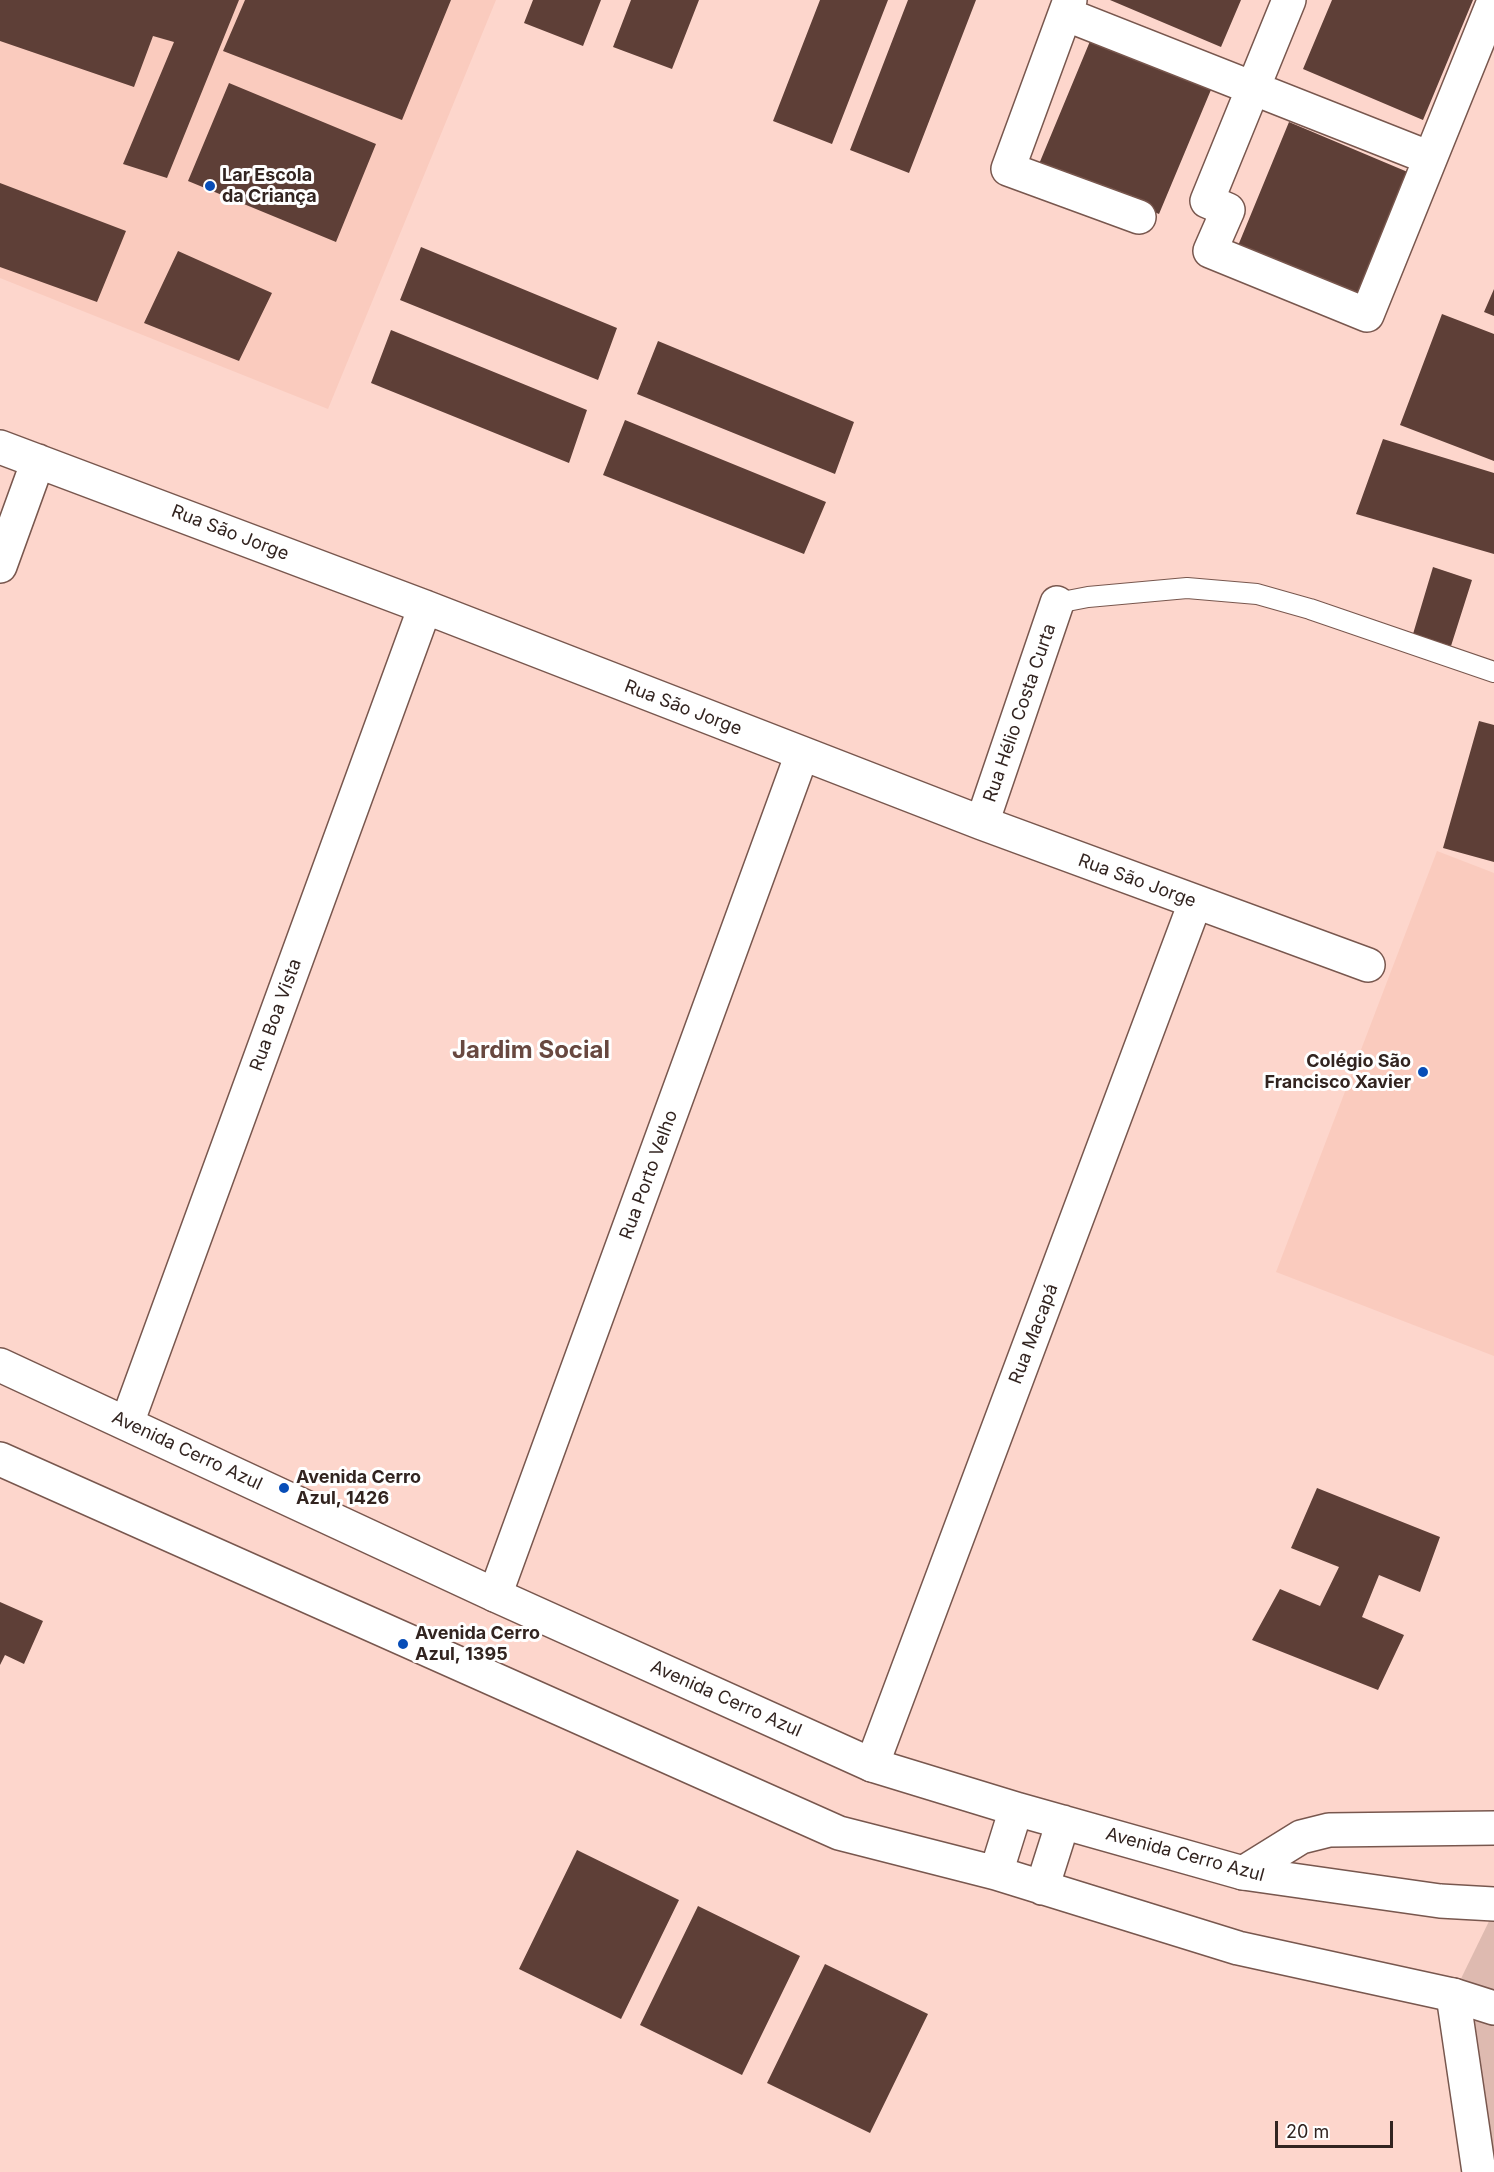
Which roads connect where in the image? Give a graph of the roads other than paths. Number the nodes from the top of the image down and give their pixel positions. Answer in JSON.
{"nodes":[{"id":1,"x":1289,"y":0,"type":"edge"},
{"id":2,"x":1494,"y":1,"type":"edge"},
{"id":3,"x":1067,"y":7,"type":"edge"},
{"id":4,"x":1254,"y":88,"type":"junction"},
{"id":5,"x":1430,"y":158,"type":"junction"},
{"id":6,"x":1139,"y":217,"type":"dead end"},
{"id":7,"x":0,"y":447,"type":"edge"},
{"id":8,"x":38,"y":461,"type":"junction"},
{"id":9,"x":0,"y":566,"type":"edge"},
{"id":10,"x":1057,"y":603,"type":"joint"},
{"id":11,"x":424,"y":607,"type":"junction"},
{"id":12,"x":1494,"y":672,"type":"edge"},
{"id":13,"x":802,"y":754,"type":"junction"},
{"id":14,"x":982,"y":823,"type":"junction"},
{"id":15,"x":1196,"y":903,"type":"junction"},
{"id":16,"x":1368,"y":965,"type":"dead end"},
{"id":17,"x":0,"y":1365,"type":"edge"},
{"id":18,"x":127,"y":1423,"type":"junction"},
{"id":19,"x":0,"y":1459,"type":"edge"},
{"id":20,"x":495,"y":1595,"type":"junction"},
{"id":21,"x":872,"y":1765,"type":"junction"},
{"id":22,"x":1017,"y":1809,"type":"junction"},
{"id":23,"x":1063,"y":1822,"type":"junction"},
{"id":24,"x":1494,"y":1828,"type":"edge"},
{"id":25,"x":996,"y":1873,"type":"junction"},
{"id":26,"x":1243,"y":1873,"type":"junction"},
{"id":27,"x":1042,"y":1888,"type":"junction"},
{"id":28,"x":1494,"y":1904,"type":"edge"},
{"id":29,"x":1453,"y":1995,"type":"junction"},
{"id":30,"x":1494,"y":2008,"type":"edge"},
{"id":31,"x":1479,"y":2172,"type":"edge"}],
"edges":[{"from":1,"to":4,"type":"street"},
{"from":2,"to":5,"type":"street"},
{"from":3,"to":4,"type":"street"},
{"from":3,"to":6,"type":"street"},
{"from":4,"to":5,"type":"street"},
{"from":4,"to":5,"type":"street"},
{"from":7,"to":8,"type":"street","name":"Rua São Jorge"},
{"from":8,"to":9,"type":"street"},
{"from":8,"to":11,"type":"street","name":"Rua São Jorge"},
{"from":10,"to":12,"type":"lane"},
{"from":10,"to":14,"type":"street","name":"Rua Hélio Costa Curta"},
{"from":11,"to":13,"type":"street","name":"Rua São Jorge"},
{"from":11,"to":18,"type":"street","name":"Rua Boa Vista"},
{"from":13,"to":14,"type":"street","name":"Rua São Jorge"},
{"from":13,"to":20,"type":"street","name":"Rua Porto Velho"},
{"from":14,"to":15,"type":"street","name":"Rua São Jorge"},
{"from":15,"to":16,"type":"street","name":"Rua São Jorge"},
{"from":15,"to":21,"type":"street","name":"Rua Macapá"},
{"from":17,"to":18,"type":"street","name":"Avenida Cerro Azul"},
{"from":18,"to":20,"type":"street","name":"Avenida Cerro Azul"},
{"from":19,"to":25,"type":"street"},
{"from":20,"to":21,"type":"street","name":"Avenida Cerro Azul"},
{"from":21,"to":22,"type":"street","name":"Avenida Cerro Azul"},
{"from":22,"to":23,"type":"street","name":"Avenida Cerro Azul"},
{"from":22,"to":25,"type":"street"},
{"from":23,"to":26,"type":"street","name":"Avenida Cerro Azul"},
{"from":23,"to":27,"type":"street"},
{"from":24,"to":26,"type":"street"},
{"from":25,"to":27,"type":"street"},
{"from":26,"to":28,"type":"street","name":"Avenida Cerro Azul"},
{"from":27,"to":29,"type":"street"},
{"from":29,"to":30,"type":"street"},
{"from":29,"to":31,"type":"street"}]}
